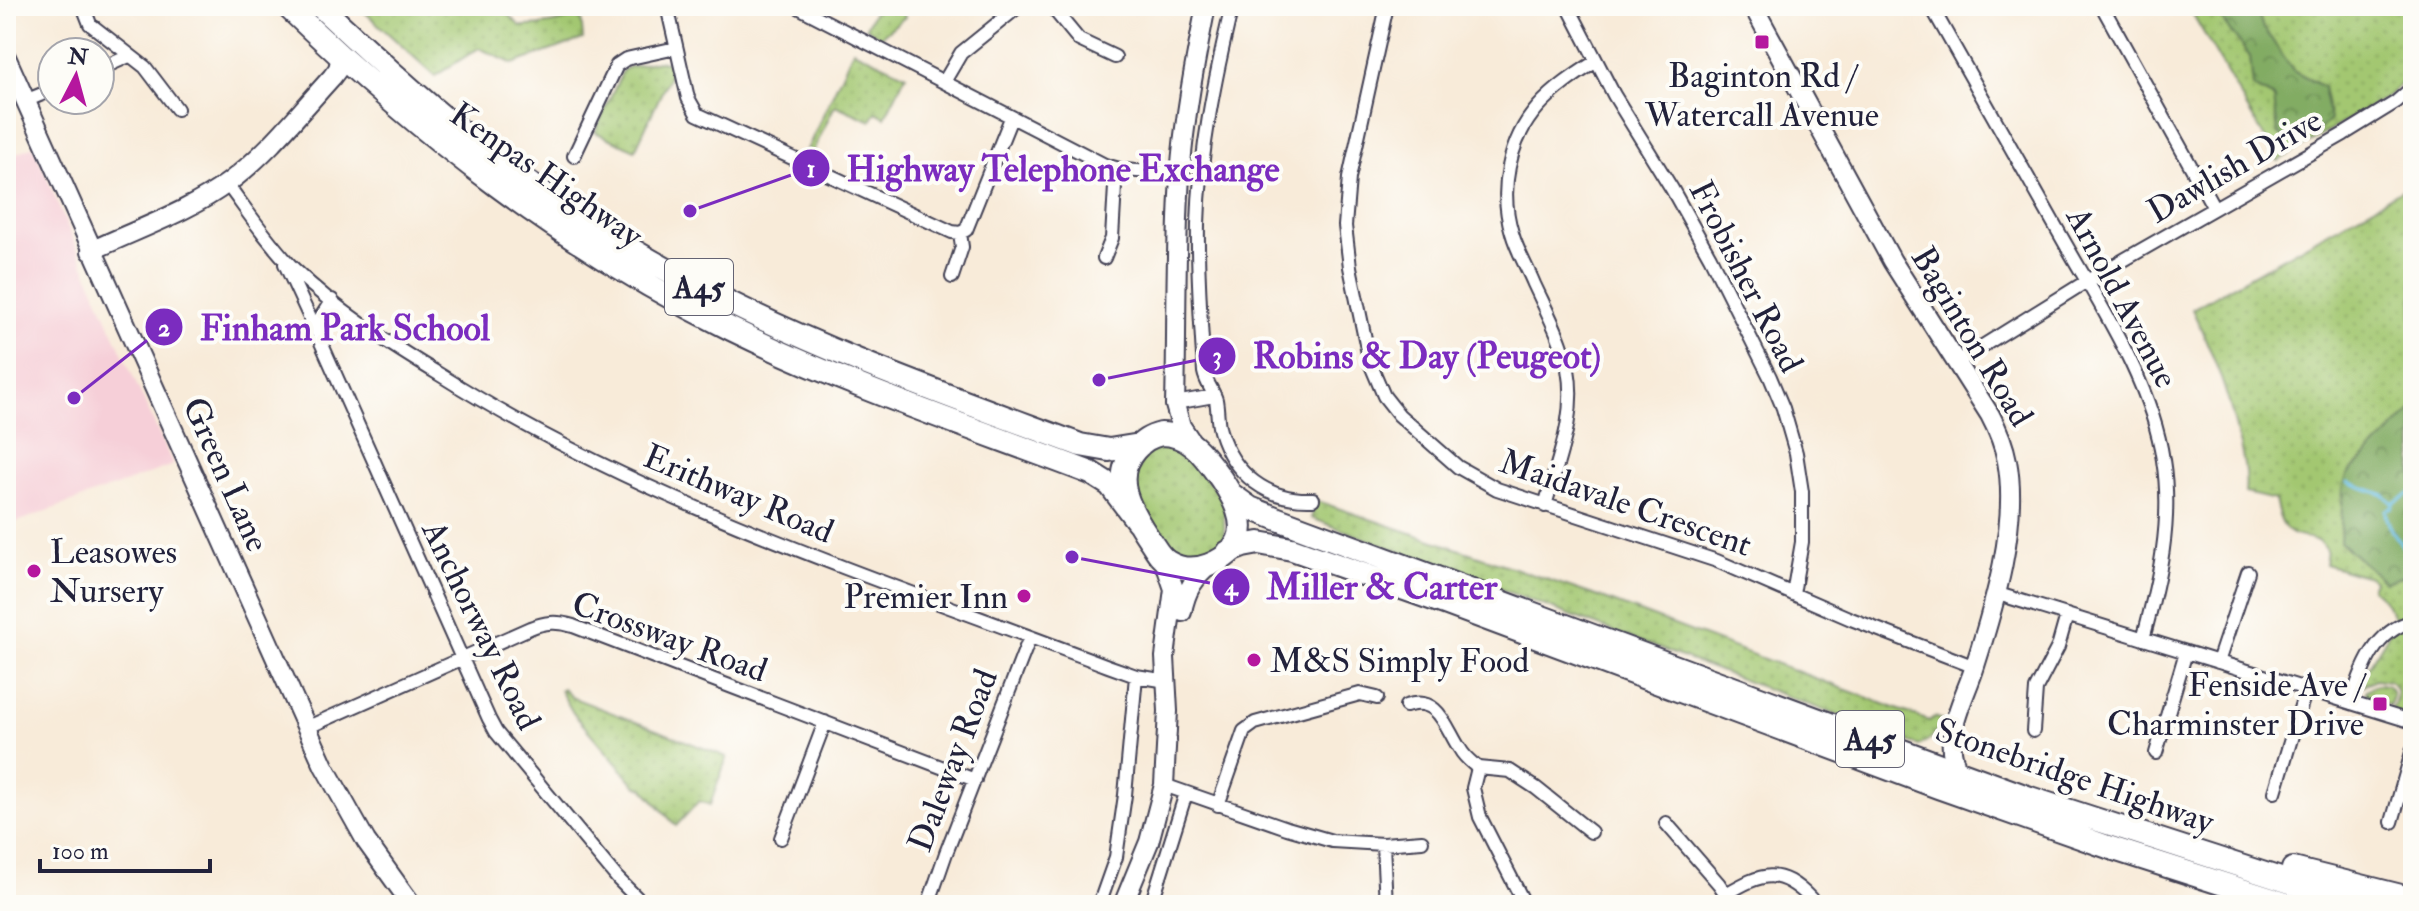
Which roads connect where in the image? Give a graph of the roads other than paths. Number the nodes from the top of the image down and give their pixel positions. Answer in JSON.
{"nodes":[{"id":1,"x":83,"y":6,"type":"edge"},
{"id":2,"x":287,"y":6,"type":"edge"},
{"id":3,"x":306,"y":6,"type":"edge"},
{"id":4,"x":320,"y":6,"type":"edge"},
{"id":5,"x":667,"y":6,"type":"edge"},
{"id":6,"x":796,"y":6,"type":"edge"},
{"id":7,"x":1019,"y":6,"type":"edge"},
{"id":8,"x":1051,"y":6,"type":"edge"},
{"id":9,"x":1206,"y":6,"type":"edge"},
{"id":10,"x":1232,"y":6,"type":"edge"},
{"id":11,"x":1387,"y":6,"type":"edge"},
{"id":12,"x":1568,"y":6,"type":"edge"},
{"id":13,"x":1753,"y":6,"type":"edge"},
{"id":14,"x":1931,"y":6,"type":"edge"},
{"id":15,"x":2102,"y":6,"type":"edge"},
{"id":16,"x":676,"y":48,"type":"junction"},
{"id":17,"x":129,"y":56,"type":"junction"},
{"id":18,"x":6,"y":57,"type":"edge"},
{"id":19,"x":1115,"y":57,"type":"dead end"},
{"id":20,"x":116,"y":62,"type":"edge"},
{"id":21,"x":1595,"y":62,"type":"junction"},
{"id":22,"x":336,"y":67,"type":"junction"},
{"id":23,"x":944,"y":82,"type":"junction"},
{"id":24,"x":2413,"y":87,"type":"edge"},
{"id":25,"x":36,"y":97,"type":"edge"},
{"id":26,"x":25,"y":101,"type":"junction"},
{"id":27,"x":177,"y":109,"type":"dead end"},
{"id":28,"x":1011,"y":118,"type":"junction"},
{"id":29,"x":574,"y":156,"type":"dead end"},
{"id":30,"x":1116,"y":169,"type":"junction"},
{"id":31,"x":1180,"y":174,"type":"junction"},
{"id":32,"x":227,"y":184,"type":"junction"},
{"id":33,"x":2214,"y":208,"type":"junction"},
{"id":34,"x":960,"y":233,"type":"junction"},
{"id":35,"x":91,"y":251,"type":"junction"},
{"id":36,"x":282,"y":257,"type":"junction"},
{"id":37,"x":1104,"y":258,"type":"dead end"},
{"id":38,"x":952,"y":277,"type":"dead end"},
{"id":39,"x":2087,"y":281,"type":"junction"},
{"id":40,"x":320,"y":291,"type":"joint"},
{"id":41,"x":332,"y":300,"type":"junction"},
{"id":42,"x":319,"y":338,"type":"junction"},
{"id":43,"x":1957,"y":362,"type":"junction"},
{"id":44,"x":1214,"y":396,"type":"junction"},
{"id":45,"x":1175,"y":404,"type":"junction"},
{"id":46,"x":1145,"y":440,"type":"junction"},
{"id":47,"x":1194,"y":445,"type":"junction"},
{"id":48,"x":1232,"y":495,"type":"junction"},
{"id":49,"x":1313,"y":499,"type":"dead end"},
{"id":50,"x":1545,"y":506,"type":"junction"},
{"id":51,"x":1137,"y":521,"type":"junction"},
{"id":52,"x":1219,"y":558,"type":"junction"},
{"id":53,"x":1164,"y":560,"type":"junction"},
{"id":54,"x":2248,"y":572,"type":"dead end"},
{"id":55,"x":1995,"y":593,"type":"junction"},
{"id":56,"x":1793,"y":594,"type":"junction"},
{"id":57,"x":2067,"y":615,"type":"junction"},
{"id":58,"x":2413,"y":621,"type":"edge"},
{"id":59,"x":1030,"y":637,"type":"junction"},
{"id":60,"x":2143,"y":639,"type":"junction"},
{"id":61,"x":2186,"y":652,"type":"junction"},
{"id":62,"x":462,"y":658,"type":"junction"},
{"id":63,"x":2218,"y":662,"type":"junction"},
{"id":64,"x":1975,"y":667,"type":"junction"},
{"id":65,"x":1136,"y":676,"type":"junction"},
{"id":66,"x":1167,"y":681,"type":"junction"},
{"id":67,"x":2306,"y":689,"type":"junction"},
{"id":68,"x":1377,"y":698,"type":"dead end"},
{"id":69,"x":2351,"y":703,"type":"junction"},
{"id":70,"x":1406,"y":706,"type":"dead end"},
{"id":71,"x":825,"y":722,"type":"junction"},
{"id":72,"x":2413,"y":722,"type":"edge"},
{"id":73,"x":1955,"y":724,"type":"junction"},
{"id":74,"x":306,"y":728,"type":"junction"},
{"id":75,"x":2033,"y":731,"type":"dead end"},
{"id":76,"x":2413,"y":749,"type":"edge"},
{"id":77,"x":2156,"y":753,"type":"dead end"},
{"id":78,"x":1917,"y":757,"type":"junction"},
{"id":79,"x":1478,"y":768,"type":"junction"},
{"id":80,"x":1959,"y":772,"type":"junction"},
{"id":81,"x":975,"y":780,"type":"junction"},
{"id":82,"x":1164,"y":785,"type":"junction"},
{"id":83,"x":2275,"y":792,"type":"dead end"},
{"id":84,"x":1186,"y":793,"type":"junction"},
{"id":85,"x":1218,"y":805,"type":"junction"},
{"id":86,"x":2392,"y":822,"type":"dead end"},
{"id":87,"x":1666,"y":823,"type":"dead end"},
{"id":88,"x":1591,"y":832,"type":"dead end"},
{"id":89,"x":781,"y":838,"type":"dead end"},
{"id":90,"x":1422,"y":841,"type":"dead end"},
{"id":91,"x":1383,"y":844,"type":"junction"},
{"id":92,"x":2202,"y":854,"type":"junction"},
{"id":93,"x":2172,"y":868,"type":"junction"},
{"id":94,"x":1811,"y":899,"type":"dead end"},
{"id":95,"x":2413,"y":899,"type":"edge"},
{"id":96,"x":1729,"y":900,"type":"edge"},
{"id":97,"x":412,"y":905,"type":"edge"},
{"id":98,"x":644,"y":905,"type":"edge"},
{"id":99,"x":928,"y":905,"type":"edge"},
{"id":100,"x":1099,"y":905,"type":"edge"},
{"id":101,"x":1123,"y":905,"type":"edge"},
{"id":102,"x":1151,"y":905,"type":"edge"},
{"id":103,"x":1386,"y":905,"type":"edge"},
{"id":104,"x":1525,"y":905,"type":"edge"},
{"id":105,"x":2249,"y":905,"type":"edge"},
{"id":106,"x":2289,"y":905,"type":"edge"},
{"id":107,"x":2361,"y":905,"type":"edge"}],
"edges":[{"from":1,"to":17,"type":"street"},
{"from":2,"to":22,"type":"highway","name":"Kenpas Highway","number":"A45"},
{"from":3,"to":22,"type":"highway"},
{"from":4,"to":46,"type":"highway","name":"Kenpas Highway","number":"A45"},
{"from":5,"to":16,"type":"street"},
{"from":6,"to":23,"type":"street"},
{"from":7,"to":23,"type":"street"},
{"from":8,"to":19,"type":"street"},
{"from":9,"to":31,"type":"street"},
{"from":10,"to":44,"type":"street"},
{"from":11,"to":50,"type":"street","name":"Maidavale Crescent"},
{"from":12,"to":21,"type":"street","name":"Frobisher Road"},
{"from":13,"to":43,"type":"street","name":"Baginton Road"},
{"from":14,"to":39,"type":"street","name":"Arnold Avenue"},
{"from":15,"to":33,"type":"street"},
{"from":16,"to":29,"type":"street"},
{"from":16,"to":34,"type":"street"},
{"from":17,"to":20,"type":"street"},
{"from":17,"to":27,"type":"street"},
{"from":18,"to":26,"type":"street","name":"Green Lane"},
{"from":21,"to":50,"type":"street"},
{"from":21,"to":56,"type":"street","name":"Frobisher Road"},
{"from":22,"to":32,"type":"street"},
{"from":22,"to":51,"type":"highway","name":"Kenpas Highway","number":"A45"},
{"from":23,"to":28,"type":"street"},
{"from":24,"to":33,"type":"street","name":"Dawlish Drive"},
{"from":25,"to":26,"type":"street"},
{"from":26,"to":35,"type":"street","name":"Green Lane"},
{"from":28,"to":30,"type":"street"},
{"from":28,"to":34,"type":"street"},
{"from":30,"to":31,"type":"street"},
{"from":30,"to":37,"type":"street"},
{"from":31,"to":45,"type":"street"},
{"from":32,"to":35,"type":"street"},
{"from":32,"to":36,"type":"street","name":"Anchorway Road"},
{"from":33,"to":39,"type":"street","name":"Dawlish Drive"},
{"from":34,"to":38,"type":"street"},
{"from":35,"to":74,"type":"street","name":"Green Lane"},
{"from":36,"to":40,"type":"street","name":"Anchorway Road"},
{"from":36,"to":42,"type":"street","name":"Anchorway Road"},
{"from":39,"to":43,"type":"street","name":"Dawlish Drive"},
{"from":39,"to":60,"type":"street","name":"Arnold Avenue"},
{"from":40,"to":41,"type":"street","name":"Erithway Road"},
{"from":41,"to":42,"type":"street"},
{"from":41,"to":59,"type":"street","name":"Erithway Road"},
{"from":42,"to":62,"type":"street","name":"Anchorway Road"},
{"from":43,"to":55,"type":"street","name":"Baginton Road"},
{"from":44,"to":45,"type":"street"},
{"from":44,"to":49,"type":"street"},
{"from":45,"to":46,"type":"street"},
{"from":45,"to":47,"type":"street"},
{"from":46,"to":47,"type":"highway"},
{"from":46,"to":51,"type":"highway"},
{"from":47,"to":48,"type":"highway"},
{"from":48,"to":52,"type":"highway"},
{"from":48,"to":78,"type":"highway","name":"Stonebridge Highway","number":"A45"},
{"from":50,"to":56,"type":"street","name":"Maidavale Crescent"},
{"from":51,"to":53,"type":"highway"},
{"from":52,"to":53,"type":"highway"},
{"from":52,"to":66,"type":"street"},
{"from":52,"to":93,"type":"highway","name":"Stonebridge Highway","number":"A45"},
{"from":53,"to":66,"type":"street"},
{"from":54,"to":63,"type":"street"},
{"from":55,"to":57,"type":"street"},
{"from":55,"to":64,"type":"street","name":"Baginton Road"},
{"from":56,"to":64,"type":"street","name":"Maidavale Crescent"},
{"from":57,"to":60,"type":"street"},
{"from":57,"to":75,"type":"street"},
{"from":58,"to":69,"type":"street"},
{"from":59,"to":65,"type":"street","name":"Erithway Road"},
{"from":59,"to":81,"type":"street","name":"Daleway Road"},
{"from":60,"to":61,"type":"street"},
{"from":61,"to":63,"type":"street"},
{"from":61,"to":77,"type":"street"},
{"from":62,"to":71,"type":"street","name":"Crossway Road"},
{"from":62,"to":74,"type":"street","name":"Crossway Road"},
{"from":62,"to":98,"type":"street","name":"Anchorway Road"},
{"from":63,"to":67,"type":"street"},
{"from":64,"to":73,"type":"street","name":"Baginton Road"},
{"from":65,"to":66,"type":"street","name":"Erithway Road"},
{"from":65,"to":100,"type":"street"},
{"from":66,"to":82,"type":"street"},
{"from":67,"to":69,"type":"street"},
{"from":67,"to":83,"type":"street"},
{"from":68,"to":85,"type":"street"},
{"from":69,"to":72,"type":"street"},
{"from":70,"to":79,"type":"street"},
{"from":71,"to":81,"type":"street","name":"Crossway Road"},
{"from":71,"to":89,"type":"street"},
{"from":73,"to":78,"type":"street","name":"Baginton Road"},
{"from":73,"to":80,"type":"street","name":"Baginton Road"},
{"from":74,"to":97,"type":"street","name":"Green Lane"},
{"from":76,"to":86,"type":"street"},
{"from":78,"to":80,"type":"highway","name":"Stonebridge Highway","number":"A45"},
{"from":79,"to":88,"type":"street"},
{"from":79,"to":104,"type":"street"},
{"from":80,"to":92,"type":"highway","name":"Stonebridge Highway","number":"A45"},
{"from":81,"to":99,"type":"street","name":"Daleway Road"},
{"from":82,"to":84,"type":"street"},
{"from":82,"to":101,"type":"street"},
{"from":84,"to":85,"type":"street"},
{"from":84,"to":102,"type":"street"},
{"from":85,"to":91,"type":"street"},
{"from":87,"to":96,"type":"street"},
{"from":90,"to":91,"type":"street"},
{"from":91,"to":103,"type":"street"},
{"from":92,"to":95,"type":"highway"},
{"from":92,"to":107,"type":"highway","name":"Stonebridge Highway","number":"A45"},
{"from":93,"to":105,"type":"highway","number":"A45"},
{"from":93,"to":106,"type":"highway","name":"Stonebridge Highway","number":"A45"},
{"from":94,"to":96,"type":"street"}]}
